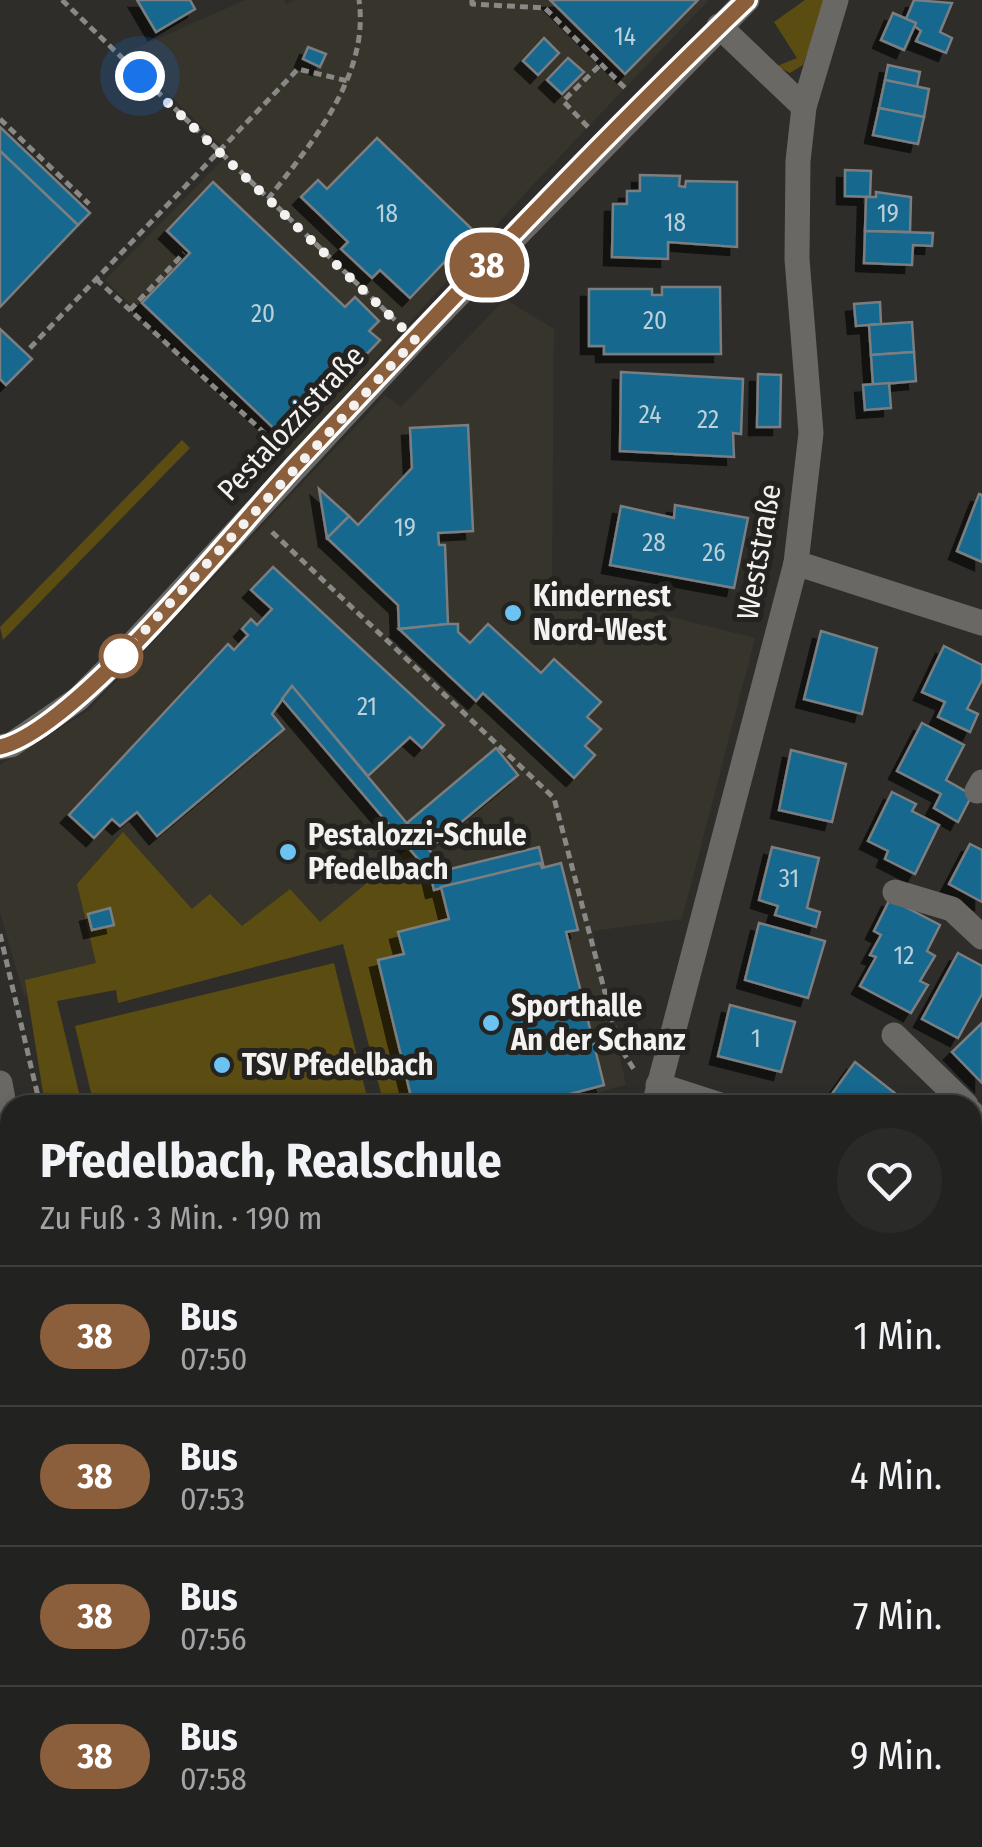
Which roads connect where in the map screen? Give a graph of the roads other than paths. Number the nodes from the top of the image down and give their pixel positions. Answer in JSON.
{"nodes":[{"id":1,"x":746,"y":0,"type":"edge"},
{"id":2,"x":836,"y":0,"type":"edge"},
{"id":3,"x":719,"y":26,"type":"junction"},
{"id":4,"x":804,"y":107,"type":"junction"},
{"id":5,"x":796,"y":563,"type":"junction"},
{"id":6,"x":982,"y":623,"type":"edge"},
{"id":7,"x":0,"y":747,"type":"edge"},
{"id":8,"x":895,"y":892,"type":"dead end"},
{"id":9,"x":982,"y":937,"type":"edge"},
{"id":10,"x":894,"y":1035,"type":"dead end"},
{"id":11,"x":656,"y":1095,"type":"edge"},
{"id":12,"x":956,"y":1095,"type":"edge"}],
"edges":[{"from":1,"to":3,"type":"street","name":"Pestalozzistraße"},
{"from":2,"to":4,"type":"street","name":"Weststraße"},
{"from":3,"to":4,"type":"street"},
{"from":3,"to":7,"type":"street","name":"Pestalozzistraße"},
{"from":4,"to":5,"type":"street","name":"Weststraße"},
{"from":5,"to":6,"type":"street"},
{"from":5,"to":11,"type":"street","name":"Weststraße"},
{"from":8,"to":9,"type":"street"},
{"from":10,"to":12,"type":"street"}]}
